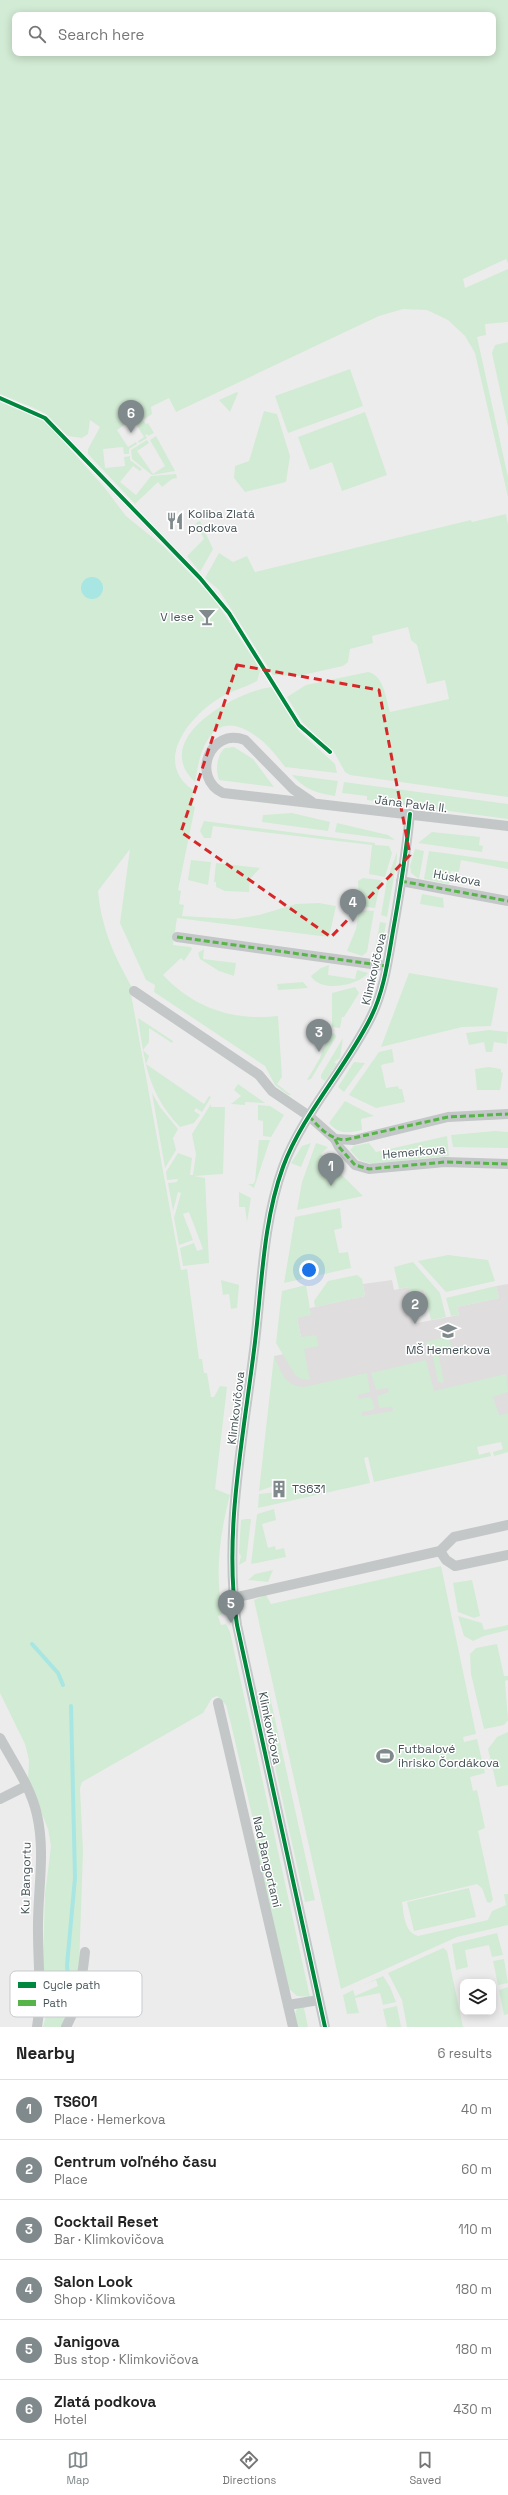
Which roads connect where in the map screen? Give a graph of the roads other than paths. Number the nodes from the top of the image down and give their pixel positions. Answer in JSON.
{"nodes":[{"id":1,"x":312,"y":802,"type":"junction"},
{"id":2,"x":410,"y":814,"type":"junction"},
{"id":3,"x":508,"y":826,"type":"edge"},
{"id":4,"x":402,"y":881,"type":"junction"},
{"id":5,"x":508,"y":901,"type":"edge"},
{"id":6,"x":177,"y":937,"type":"dead end"},
{"id":7,"x":386,"y":966,"type":"junction"},
{"id":8,"x":134,"y":991,"type":"dead end"},
{"id":9,"x":508,"y":1114,"type":"edge"},
{"id":10,"x":309,"y":1116,"type":"junction"},
{"id":11,"x":335,"y":1139,"type":"junction"},
{"id":12,"x":508,"y":1164,"type":"edge"},
{"id":13,"x":508,"y":1525,"type":"edge"},
{"id":14,"x":440,"y":1552,"type":"junction"},
{"id":15,"x":508,"y":1555,"type":"edge"},
{"id":16,"x":233,"y":1598,"type":"junction"},
{"id":17,"x":218,"y":1703,"type":"dead end"},
{"id":18,"x":0,"y":1738,"type":"edge"},
{"id":19,"x":26,"y":1786,"type":"junction"},
{"id":20,"x":0,"y":1799,"type":"edge"},
{"id":21,"x":85,"y":1952,"type":"dead end"},
{"id":22,"x":40,"y":1971,"type":"edge"},
{"id":23,"x":83,"y":1971,"type":"edge"},
{"id":24,"x":319,"y":2000,"type":"junction"},
{"id":25,"x":288,"y":2005,"type":"junction"},
{"id":26,"x":38,"y":2017,"type":"edge"},
{"id":27,"x":71,"y":2017,"type":"edge"},
{"id":28,"x":37,"y":2027,"type":"edge"},
{"id":29,"x":66,"y":2027,"type":"edge"},
{"id":30,"x":293,"y":2027,"type":"edge"},
{"id":31,"x":325,"y":2027,"type":"edge"}],
"edges":[{"from":1,"to":1,"type":"street","name":"Jána Pavla II."},
{"from":1,"to":2,"type":"street","name":"Jána Pavla II."},
{"from":2,"to":3,"type":"street","name":"Jána Pavla II."},
{"from":2,"to":4,"type":"street","name":"Klimkovičova"},
{"from":4,"to":5,"type":"street","name":"Húskova"},
{"from":4,"to":7,"type":"street","name":"Klimkovičova"},
{"from":6,"to":7,"type":"street","name":"Klimkovičova"},
{"from":7,"to":10,"type":"street","name":"Klimkovičova"},
{"from":8,"to":10,"type":"street"},
{"from":9,"to":11,"type":"street","name":"Hemerkova"},
{"from":10,"to":11,"type":"street","name":"Hemerkova"},
{"from":10,"to":16,"type":"street","name":"Klimkovičova"},
{"from":11,"to":12,"type":"street","name":"Hemerkova"},
{"from":13,"to":14,"type":"street"},
{"from":14,"to":15,"type":"street"},
{"from":14,"to":16,"type":"street"},
{"from":16,"to":24,"type":"street","name":"Klimkovičova"},
{"from":17,"to":25,"type":"street","name":"Nad Bangortami"},
{"from":18,"to":19,"type":"street","name":"Ku Bangortu"},
{"from":19,"to":20,"type":"street"},
{"from":19,"to":22,"type":"street","name":"Ku Bangortu"},
{"from":21,"to":23,"type":"street"},
{"from":24,"to":25,"type":"street"},
{"from":24,"to":31,"type":"street","name":"Klimkovičova"},
{"from":25,"to":30,"type":"street","name":"Nad Bangortami"},
{"from":26,"to":28,"type":"street","name":"Ku Bangortu"},
{"from":27,"to":29,"type":"street"}]}
